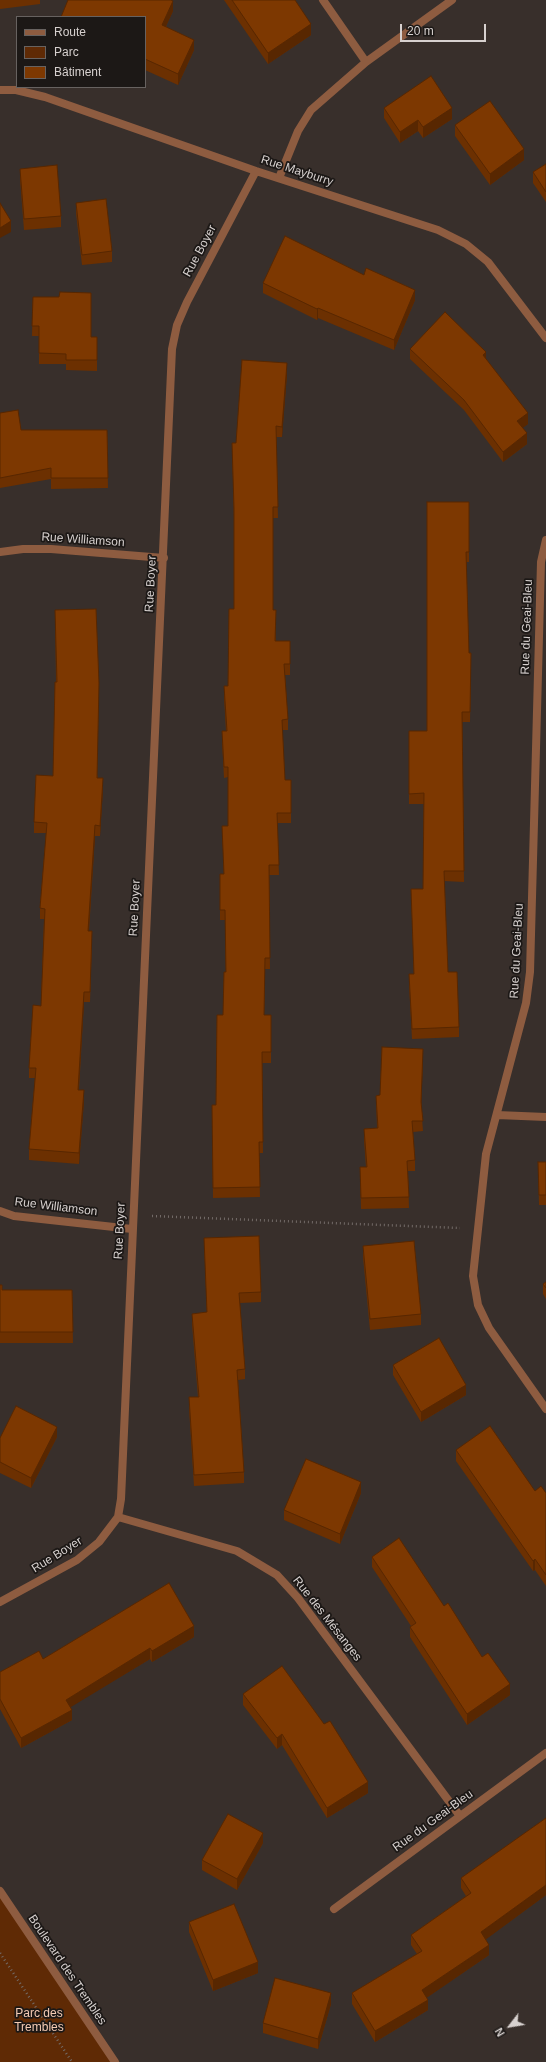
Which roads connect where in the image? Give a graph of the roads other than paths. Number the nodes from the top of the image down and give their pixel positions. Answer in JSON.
{"nodes":[{"id":1,"x":324,"y":0,"type":"edge"},
{"id":2,"x":452,"y":0,"type":"edge"},
{"id":3,"x":366,"y":62,"type":"junction"},
{"id":4,"x":0,"y":90,"type":"edge"},
{"id":5,"x":256,"y":171,"type":"junction"},
{"id":6,"x":279,"y":178,"type":"junction"},
{"id":7,"x":546,"y":338,"type":"edge"},
{"id":8,"x":546,"y":540,"type":"edge"},
{"id":9,"x":0,"y":552,"type":"edge"},
{"id":10,"x":164,"y":558,"type":"junction"},
{"id":11,"x":497,"y":1115,"type":"junction"},
{"id":12,"x":546,"y":1117,"type":"edge"},
{"id":13,"x":0,"y":1211,"type":"edge"},
{"id":14,"x":132,"y":1229,"type":"junction"},
{"id":15,"x":546,"y":1409,"type":"edge"},
{"id":16,"x":118,"y":1517,"type":"junction"},
{"id":17,"x":0,"y":1602,"type":"edge"},
{"id":18,"x":546,"y":1753,"type":"edge"},
{"id":19,"x":460,"y":1816,"type":"junction"},
{"id":20,"x":0,"y":1891,"type":"edge"},
{"id":21,"x":334,"y":1909,"type":"dead end"},
{"id":22,"x":115,"y":2062,"type":"edge"}],
"edges":[{"from":1,"to":3,"type":"street"},
{"from":2,"to":3,"type":"street"},
{"from":3,"to":6,"type":"street"},
{"from":4,"to":5,"type":"street","name":"Rue Mayburry"},
{"from":5,"to":6,"type":"street","name":"Rue Mayburry"},
{"from":5,"to":10,"type":"street","name":"Rue Boyer"},
{"from":6,"to":7,"type":"street","name":"Rue Mayburry"},
{"from":8,"to":11,"type":"street","name":"Rue du Geai-Bleu"},
{"from":9,"to":10,"type":"street","name":"Rue Williamson"},
{"from":10,"to":14,"type":"street","name":"Rue Boyer"},
{"from":11,"to":12,"type":"street"},
{"from":11,"to":15,"type":"street","name":"Rue du Geai-Bleu"},
{"from":13,"to":14,"type":"street","name":"Rue Williamson"},
{"from":14,"to":16,"type":"street","name":"Rue Boyer"},
{"from":16,"to":17,"type":"street","name":"Rue Boyer"},
{"from":16,"to":19,"type":"street","name":"Rue des Mésanges"},
{"from":18,"to":19,"type":"street","name":"Rue du Geai-Bleu"},
{"from":19,"to":21,"type":"street","name":"Rue du Geai-Bleu"},
{"from":20,"to":22,"type":"street","name":"Boulevard des Trembles"}]}
